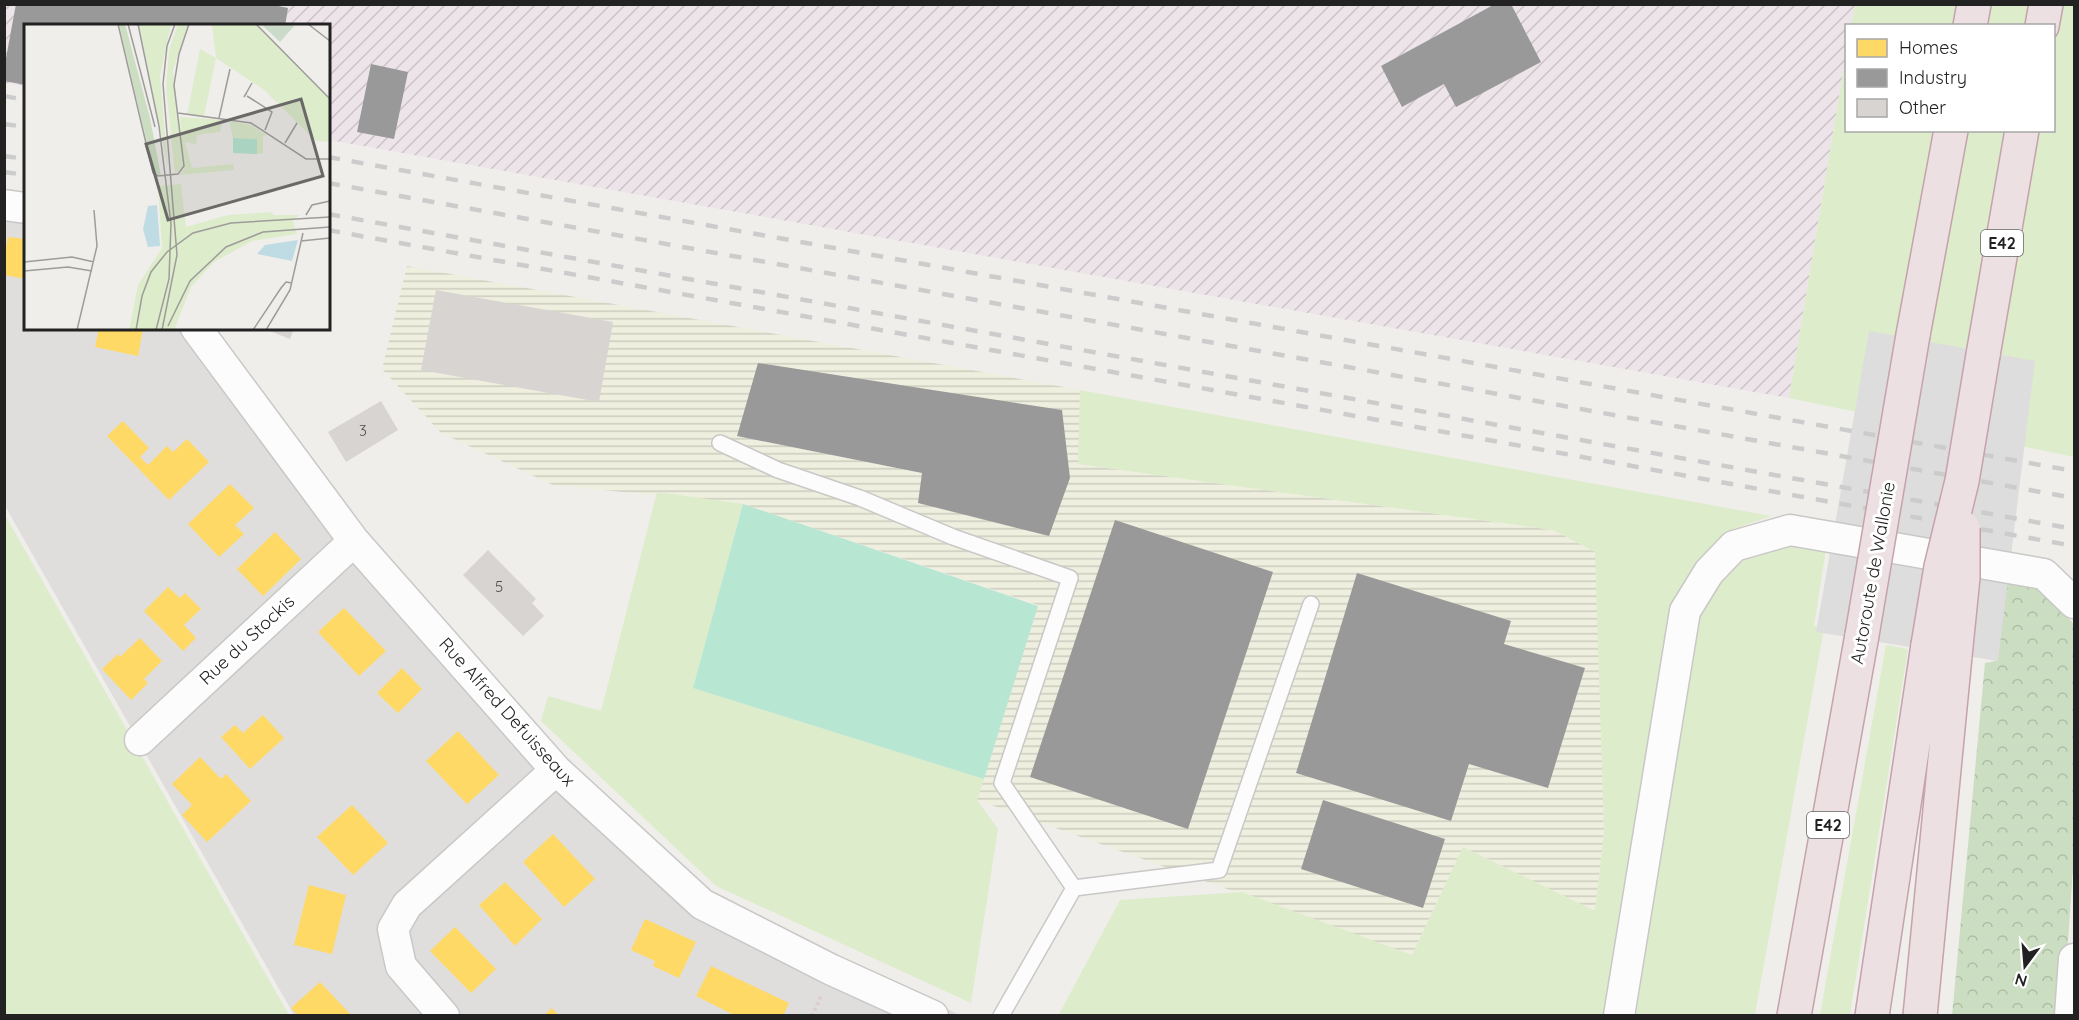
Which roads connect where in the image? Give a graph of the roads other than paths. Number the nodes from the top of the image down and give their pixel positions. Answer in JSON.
{"nodes":[{"id":1,"x":1974,"y":4,"type":"edge"},
{"id":2,"x":2046,"y":4,"type":"edge"},
{"id":3,"x":1970,"y":24,"type":"edge"},
{"id":4,"x":2042,"y":24,"type":"edge"},
{"id":5,"x":1951,"y":132,"type":"edge"},
{"id":6,"x":2022,"y":132,"type":"edge"},
{"id":7,"x":4,"y":205,"type":"edge"},
{"id":8,"x":24,"y":208,"type":"edge"},
{"id":9,"x":197,"y":330,"type":"edge"},
{"id":10,"x":720,"y":443,"type":"dead end"},
{"id":11,"x":354,"y":541,"type":"junction"},
{"id":12,"x":1311,"y":603,"type":"dead end"},
{"id":13,"x":2074,"y":603,"type":"edge"},
{"id":14,"x":1942,"y":650,"type":"junction"},
{"id":15,"x":140,"y":740,"type":"dead end"},
{"id":16,"x":556,"y":770,"type":"junction"},
{"id":17,"x":1074,"y":888,"type":"junction"},
{"id":18,"x":2074,"y":958,"type":"edge"},
{"id":19,"x":444,"y":1016,"type":"edge"},
{"id":20,"x":933,"y":1016,"type":"edge"},
{"id":21,"x":1001,"y":1016,"type":"edge"},
{"id":22,"x":1619,"y":1016,"type":"edge"},
{"id":23,"x":1794,"y":1016,"type":"edge"},
{"id":24,"x":1872,"y":1016,"type":"edge"},
{"id":25,"x":1920,"y":1016,"type":"edge"},
{"id":26,"x":2070,"y":1016,"type":"edge"}],
"edges":[{"from":1,"to":3,"type":"highway"},
{"from":2,"to":4,"type":"highway"},
{"from":5,"to":23,"type":"highway","name":"Autoroute de Wallonie","number":"E42","bridge":true},
{"from":6,"to":14,"type":"highway","number":"E42","bridge":true},
{"from":7,"to":8,"type":"street"},
{"from":9,"to":11,"type":"street","name":"Rue Alfred Defuisseaux"},
{"from":10,"to":17,"type":"lane"},
{"from":11,"to":15,"type":"street","name":"Rue du Stockis"},
{"from":11,"to":16,"type":"street","name":"Rue Alfred Defuisseaux"},
{"from":12,"to":17,"type":"lane"},
{"from":13,"to":22,"type":"street"},
{"from":14,"to":24,"type":"highway","number":"E42"},
{"from":14,"to":25,"type":"highway"},
{"from":16,"to":19,"type":"street"},
{"from":16,"to":20,"type":"street","name":"Rue Alfred Defuisseaux"},
{"from":17,"to":21,"type":"lane"},
{"from":18,"to":26,"type":"street"}]}
